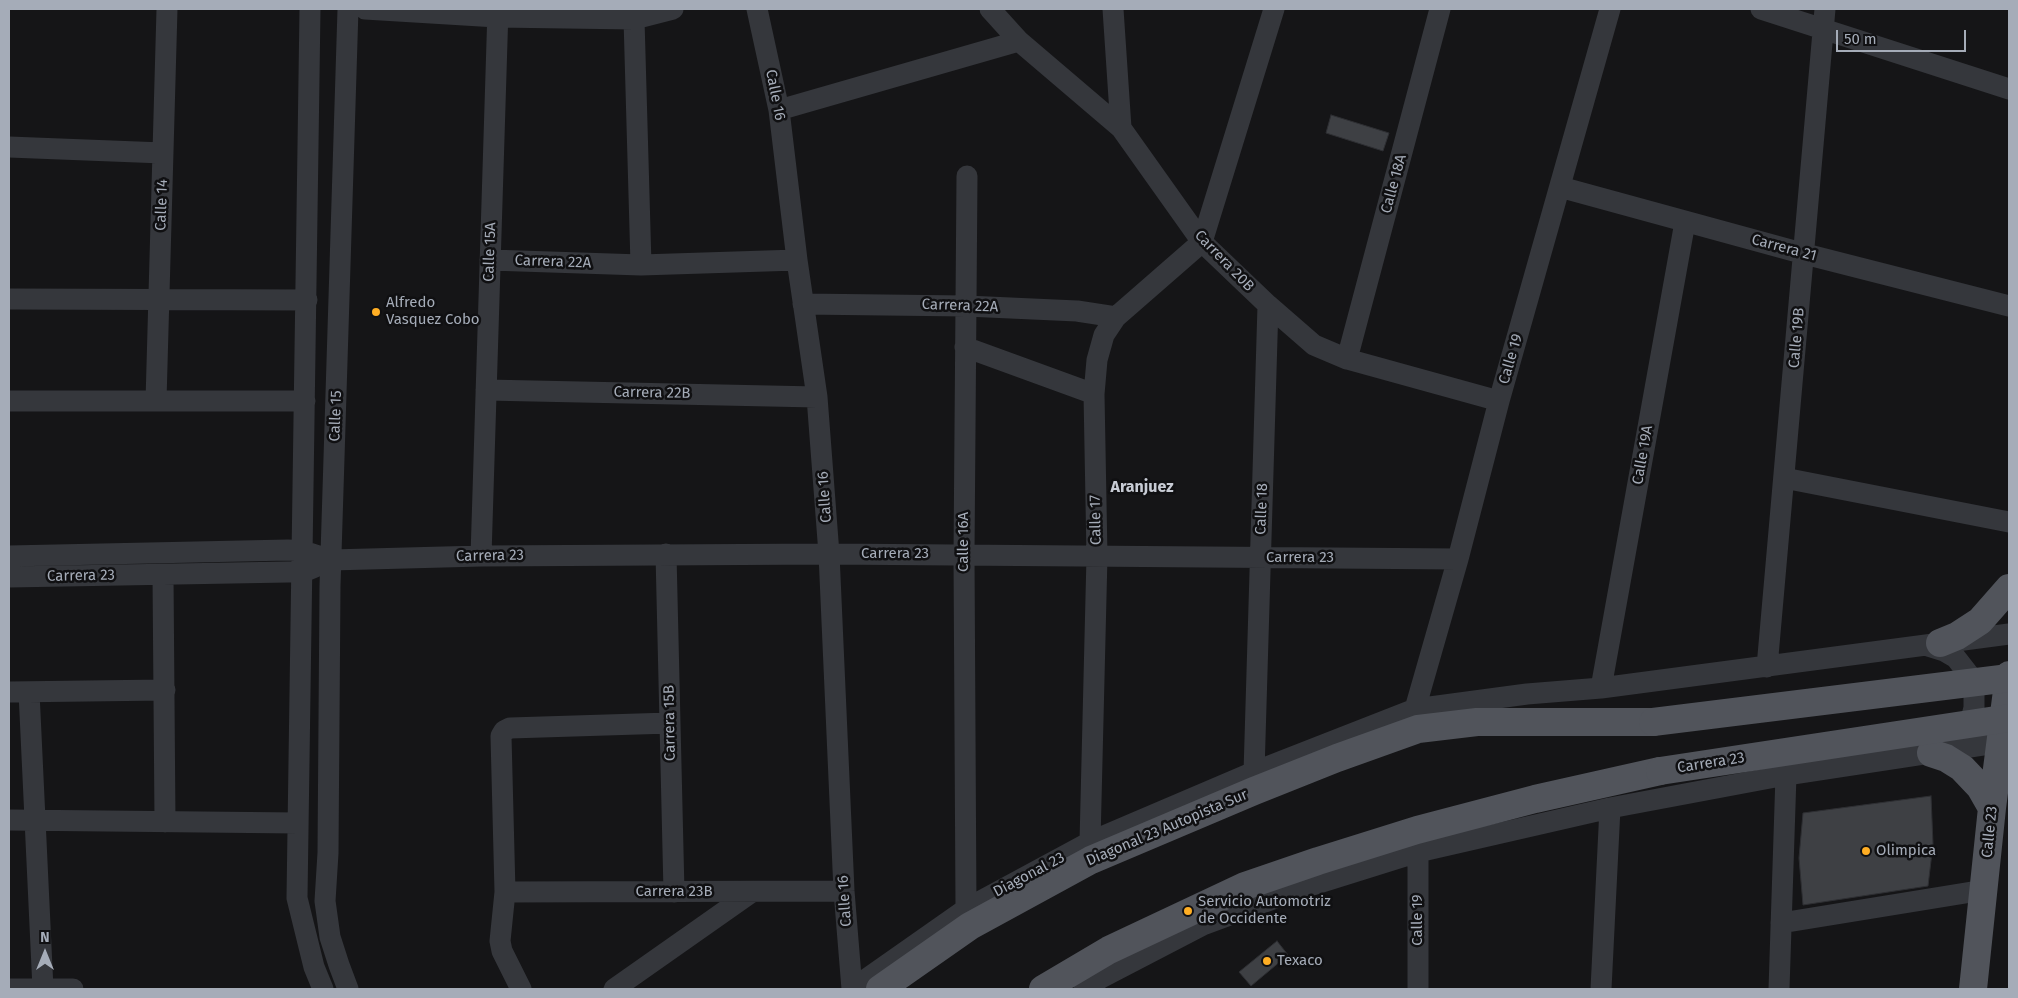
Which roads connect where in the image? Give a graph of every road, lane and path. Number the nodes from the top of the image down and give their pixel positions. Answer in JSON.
{"nodes":[{"id":1,"x":167,"y":9,"type":"edge"},
{"id":2,"x":302,"y":9,"type":"edge"},
{"id":3,"x":310,"y":9,"type":"edge"},
{"id":4,"x":348,"y":9,"type":"edge"},
{"id":5,"x":365,"y":9,"type":"edge"},
{"id":6,"x":674,"y":9,"type":"edge"},
{"id":7,"x":757,"y":9,"type":"edge"},
{"id":8,"x":990,"y":9,"type":"edge"},
{"id":9,"x":1113,"y":9,"type":"edge"},
{"id":10,"x":1274,"y":9,"type":"edge"},
{"id":11,"x":1440,"y":9,"type":"edge"},
{"id":12,"x":1610,"y":9,"type":"edge"},
{"id":13,"x":1761,"y":9,"type":"edge"},
{"id":14,"x":498,"y":13,"type":"edge"},
{"id":15,"x":634,"y":19,"type":"junction"},
{"id":16,"x":1824,"y":19,"type":"edge"},
{"id":17,"x":1019,"y":42,"type":"junction"},
{"id":18,"x":2009,"y":89,"type":"edge"},
{"id":19,"x":779,"y":110,"type":"junction"},
{"id":20,"x":1121,"y":128,"type":"junction"},
{"id":21,"x":9,"y":147,"type":"edge"},
{"id":22,"x":163,"y":152,"type":"junction"},
{"id":23,"x":967,"y":176,"type":"dead end"},
{"id":24,"x":1560,"y":187,"type":"junction"},
{"id":25,"x":1685,"y":222,"type":"junction"},
{"id":26,"x":1202,"y":242,"type":"junction"},
{"id":27,"x":1804,"y":254,"type":"junction"},
{"id":28,"x":490,"y":260,"type":"junction"},
{"id":29,"x":797,"y":260,"type":"junction"},
{"id":30,"x":641,"y":265,"type":"junction"},
{"id":31,"x":9,"y":299,"type":"edge"},
{"id":32,"x":159,"y":300,"type":"junction"},
{"id":33,"x":307,"y":300,"type":"junction"},
{"id":34,"x":803,"y":304,"type":"junction"},
{"id":35,"x":1268,"y":305,"type":"junction"},
{"id":36,"x":966,"y":306,"type":"junction"},
{"id":37,"x":2009,"y":306,"type":"edge"},
{"id":38,"x":1116,"y":316,"type":"junction"},
{"id":39,"x":965,"y":348,"type":"junction"},
{"id":40,"x":1347,"y":359,"type":"junction"},
{"id":41,"x":486,"y":390,"type":"junction"},
{"id":42,"x":1094,"y":394,"type":"junction"},
{"id":43,"x":817,"y":397,"type":"junction"},
{"id":44,"x":9,"y":401,"type":"edge"},
{"id":45,"x":156,"y":401,"type":"junction"},
{"id":46,"x":305,"y":401,"type":"junction"},
{"id":47,"x":1499,"y":401,"type":"junction"},
{"id":48,"x":1784,"y":478,"type":"junction"},
{"id":49,"x":2009,"y":522,"type":"edge"},
{"id":50,"x":303,"y":551,"type":"junction"},
{"id":51,"x":666,"y":554,"type":"junction"},
{"id":52,"x":829,"y":554,"type":"junction"},
{"id":53,"x":964,"y":555,"type":"junction"},
{"id":54,"x":9,"y":556,"type":"edge"},
{"id":55,"x":481,"y":556,"type":"junction"},
{"id":56,"x":1097,"y":556,"type":"junction"},
{"id":57,"x":1261,"y":558,"type":"junction"},
{"id":58,"x":1458,"y":559,"type":"junction"},
{"id":59,"x":331,"y":560,"type":"junction"},
{"id":60,"x":303,"y":572,"type":"junction"},
{"id":61,"x":163,"y":575,"type":"junction"},
{"id":62,"x":9,"y":578,"type":"edge"},
{"id":63,"x":2009,"y":588,"type":"edge"},
{"id":64,"x":2009,"y":634,"type":"edge"},
{"id":65,"x":1933,"y":645,"type":"junction"},
{"id":66,"x":1768,"y":667,"type":"junction"},
{"id":67,"x":2009,"y":676,"type":"edge"},
{"id":68,"x":1601,"y":688,"type":"junction"},
{"id":69,"x":165,"y":690,"type":"junction"},
{"id":70,"x":19,"y":692,"type":"edge"},
{"id":71,"x":1416,"y":719,"type":"junction"},
{"id":72,"x":670,"y":723,"type":"junction"},
{"id":73,"x":2007,"y":723,"type":"edge"},
{"id":74,"x":1935,"y":752,"type":"junction"},
{"id":75,"x":1254,"y":772,"type":"junction"},
{"id":76,"x":1786,"y":775,"type":"junction"},
{"id":77,"x":1610,"y":808,"type":"junction"},
{"id":78,"x":1992,"y":808,"type":"junction"},
{"id":79,"x":9,"y":820,"type":"edge"},
{"id":80,"x":35,"y":820,"type":"junction"},
{"id":81,"x":165,"y":822,"type":"junction"},
{"id":82,"x":298,"y":823,"type":"junction"},
{"id":83,"x":1418,"y":841,"type":"junction"},
{"id":84,"x":1090,"y":842,"type":"junction"},
{"id":85,"x":328,"y":853,"type":"junction"},
{"id":86,"x":1984,"y":890,"type":"junction"},
{"id":87,"x":844,"y":891,"type":"junction"},
{"id":88,"x":504,"y":892,"type":"junction"},
{"id":89,"x":674,"y":892,"type":"junction"},
{"id":90,"x":752,"y":892,"type":"junction"},
{"id":91,"x":297,"y":898,"type":"junction"},
{"id":92,"x":966,"y":909,"type":"junction"},
{"id":93,"x":1781,"y":923,"type":"junction"},
{"id":94,"x":1092,"y":984,"type":"edge"},
{"id":95,"x":1048,"y":987,"type":"edge"},
{"id":96,"x":9,"y":989,"type":"edge"},
{"id":97,"x":43,"y":989,"type":"edge"},
{"id":98,"x":73,"y":989,"type":"edge"},
{"id":99,"x":307,"y":989,"type":"edge"},
{"id":100,"x":323,"y":989,"type":"edge"},
{"id":101,"x":348,"y":989,"type":"edge"},
{"id":102,"x":364,"y":989,"type":"edge"},
{"id":103,"x":521,"y":989,"type":"edge"},
{"id":104,"x":614,"y":989,"type":"edge"},
{"id":105,"x":852,"y":989,"type":"edge"},
{"id":106,"x":880,"y":989,"type":"edge"},
{"id":107,"x":1418,"y":989,"type":"edge"},
{"id":108,"x":1601,"y":989,"type":"edge"},
{"id":109,"x":1779,"y":989,"type":"edge"},
{"id":110,"x":1973,"y":989,"type":"edge"}],
"edges":[{"from":1,"to":22,"type":"street","name":"Calle 14"},
{"from":2,"to":3,"type":"street"},
{"from":3,"to":33,"type":"street","name":"Calle 15"},
{"from":4,"to":59,"type":"street","name":"Calle 15"},
{"from":5,"to":14,"type":"street"},
{"from":6,"to":15,"type":"street"},
{"from":7,"to":19,"type":"street","name":"Calle 16"},
{"from":8,"to":17,"type":"street","name":"Carrera 20B"},
{"from":9,"to":20,"type":"street"},
{"from":10,"to":26,"type":"street"},
{"from":11,"to":40,"type":"street","name":"Calle 18A"},
{"from":12,"to":24,"type":"street","name":"Calle 19"},
{"from":13,"to":16,"type":"street"},
{"from":14,"to":15,"type":"street"},
{"from":14,"to":28,"type":"street","name":"Calle 15A"},
{"from":15,"to":30,"type":"street"},
{"from":16,"to":18,"type":"street"},
{"from":16,"to":27,"type":"street","name":"Calle 19B"},
{"from":17,"to":19,"type":"street"},
{"from":17,"to":20,"type":"street","name":"Carrera 20B"},
{"from":19,"to":29,"type":"street","name":"Calle 16"},
{"from":20,"to":26,"type":"street","name":"Carrera 20B"},
{"from":21,"to":22,"type":"street"},
{"from":22,"to":32,"type":"street","name":"Calle 14"},
{"from":23,"to":36,"type":"street","name":"Calle 16A"},
{"from":24,"to":25,"type":"street","name":"Carrera 21"},
{"from":24,"to":47,"type":"street","name":"Calle 19"},
{"from":25,"to":27,"type":"street","name":"Carrera 21"},
{"from":25,"to":68,"type":"street","name":"Calle 19A"},
{"from":26,"to":35,"type":"street","name":"Carrera 20B"},
{"from":26,"to":38,"type":"street","name":"Calle 17"},
{"from":27,"to":37,"type":"street","name":"Carrera 21"},
{"from":27,"to":48,"type":"street","name":"Calle 19B"},
{"from":28,"to":30,"type":"street","name":"Carrera 22A"},
{"from":28,"to":41,"type":"street","name":"Calle 15A"},
{"from":29,"to":30,"type":"street","name":"Carrera 22A"},
{"from":29,"to":34,"type":"street","name":"Calle 16"},
{"from":31,"to":32,"type":"street"},
{"from":32,"to":33,"type":"street"},
{"from":32,"to":45,"type":"street","name":"Calle 14"},
{"from":33,"to":46,"type":"street","name":"Calle 15"},
{"from":34,"to":36,"type":"street","name":"Carrera 22A"},
{"from":34,"to":43,"type":"street","name":"Calle 16"},
{"from":35,"to":40,"type":"street","name":"Carrera 20B"},
{"from":35,"to":57,"type":"street","name":"Calle 18"},
{"from":36,"to":38,"type":"street","name":"Carrera 22A"},
{"from":36,"to":39,"type":"street","name":"Calle 16A"},
{"from":38,"to":42,"type":"street","name":"Calle 17"},
{"from":39,"to":42,"type":"street"},
{"from":39,"to":53,"type":"street","name":"Calle 16A"},
{"from":40,"to":47,"type":"street","name":"Carrera 20B"},
{"from":41,"to":43,"type":"street","name":"Carrera 22B"},
{"from":41,"to":55,"type":"street","name":"Calle 15A"},
{"from":42,"to":56,"type":"street","name":"Calle 17"},
{"from":43,"to":52,"type":"street","name":"Calle 16"},
{"from":44,"to":45,"type":"street"},
{"from":45,"to":46,"type":"street"},
{"from":46,"to":50,"type":"street","name":"Calle 15"},
{"from":47,"to":58,"type":"street","name":"Calle 19"},
{"from":48,"to":49,"type":"street"},
{"from":48,"to":66,"type":"street","name":"Calle 19B"},
{"from":50,"to":54,"type":"street","name":"Carrera 23"},
{"from":50,"to":59,"type":"street","name":"Carrera 23"},
{"from":50,"to":60,"type":"street","name":"Calle 15"},
{"from":51,"to":52,"type":"street","name":"Carrera 23"},
{"from":51,"to":55,"type":"street","name":"Carrera 23"},
{"from":51,"to":72,"type":"street","name":"Carrera 15B"},
{"from":52,"to":53,"type":"street","name":"Carrera 23"},
{"from":52,"to":87,"type":"street","name":"Calle 16"},
{"from":53,"to":56,"type":"street","name":"Carrera 23"},
{"from":53,"to":92,"type":"street","name":"Calle 16A"},
{"from":55,"to":59,"type":"street","name":"Carrera 23"},
{"from":56,"to":57,"type":"street","name":"Carrera 23"},
{"from":56,"to":84,"type":"street","name":"Calle 17"},
{"from":57,"to":58,"type":"street","name":"Carrera 23"},
{"from":57,"to":75,"type":"street","name":"Calle 18"},
{"from":58,"to":71,"type":"street","name":"Calle 19"},
{"from":59,"to":60,"type":"street","name":"Carrera 23"},
{"from":59,"to":85,"type":"street","name":"Calle 15"},
{"from":60,"to":61,"type":"street","name":"Carrera 23"},
{"from":60,"to":82,"type":"street","name":"Calle 15"},
{"from":61,"to":62,"type":"street","name":"Carrera 23"},
{"from":61,"to":69,"type":"street"},
{"from":63,"to":65,"type":"main road"},
{"from":64,"to":65,"type":"street"},
{"from":65,"to":66,"type":"street"},
{"from":65,"to":74,"type":"street"},
{"from":66,"to":68,"type":"street"},
{"from":67,"to":71,"type":"main road","name":"Diagonal 23 Autopista Sur","bridge":true},
{"from":67,"to":73,"type":"main road","name":"Calle 23"},
{"from":68,"to":71,"type":"street"},
{"from":69,"to":70,"type":"street"},
{"from":69,"to":81,"type":"street"},
{"from":70,"to":80,"type":"street"},
{"from":71,"to":75,"type":"street","name":"Diagonal 23"},
{"from":71,"to":106,"type":"main road","name":"Diagonal 23 Autopista Sur"},
{"from":72,"to":88,"type":"street"},
{"from":72,"to":89,"type":"street","name":"Carrera 15B"},
{"from":73,"to":74,"type":"street","name":"Carrera 23"},
{"from":73,"to":78,"type":"main road","name":"Calle 23"},
{"from":73,"to":83,"type":"main road","name":"Carrera 23","bridge":true},
{"from":74,"to":76,"type":"street","name":"Carrera 23"},
{"from":74,"to":78,"type":"main road"},
{"from":75,"to":84,"type":"street","name":"Diagonal 23"},
{"from":76,"to":77,"type":"street","name":"Carrera 23"},
{"from":76,"to":93,"type":"street"},
{"from":77,"to":83,"type":"street","name":"Carrera 23"},
{"from":77,"to":108,"type":"street"},
{"from":78,"to":86,"type":"main road","name":"Calle 23"},
{"from":79,"to":80,"type":"street"},
{"from":80,"to":81,"type":"street"},
{"from":80,"to":97,"type":"street"},
{"from":81,"to":82,"type":"street"},
{"from":82,"to":91,"type":"street","name":"Calle 15"},
{"from":83,"to":94,"type":"street"},
{"from":83,"to":95,"type":"main road"},
{"from":83,"to":107,"type":"street","name":"Calle 19"},
{"from":84,"to":92,"type":"street","name":"Diagonal 23"},
{"from":85,"to":101,"type":"street"},
{"from":85,"to":102,"type":"street"},
{"from":86,"to":93,"type":"street"},
{"from":86,"to":110,"type":"main road","name":"Calle 23"},
{"from":87,"to":90,"type":"street","name":"Carrera 23B"},
{"from":87,"to":105,"type":"street","name":"Calle 16"},
{"from":88,"to":89,"type":"street","name":"Carrera 23B"},
{"from":88,"to":103,"type":"street"},
{"from":89,"to":90,"type":"street","name":"Carrera 23B"},
{"from":90,"to":104,"type":"street"},
{"from":91,"to":99,"type":"street"},
{"from":91,"to":100,"type":"street"},
{"from":92,"to":105,"type":"street","name":"Diagonal 23"},
{"from":93,"to":109,"type":"street"},
{"from":94,"to":95,"type":"main road"},
{"from":96,"to":97,"type":"street"},
{"from":97,"to":98,"type":"street"}]}
